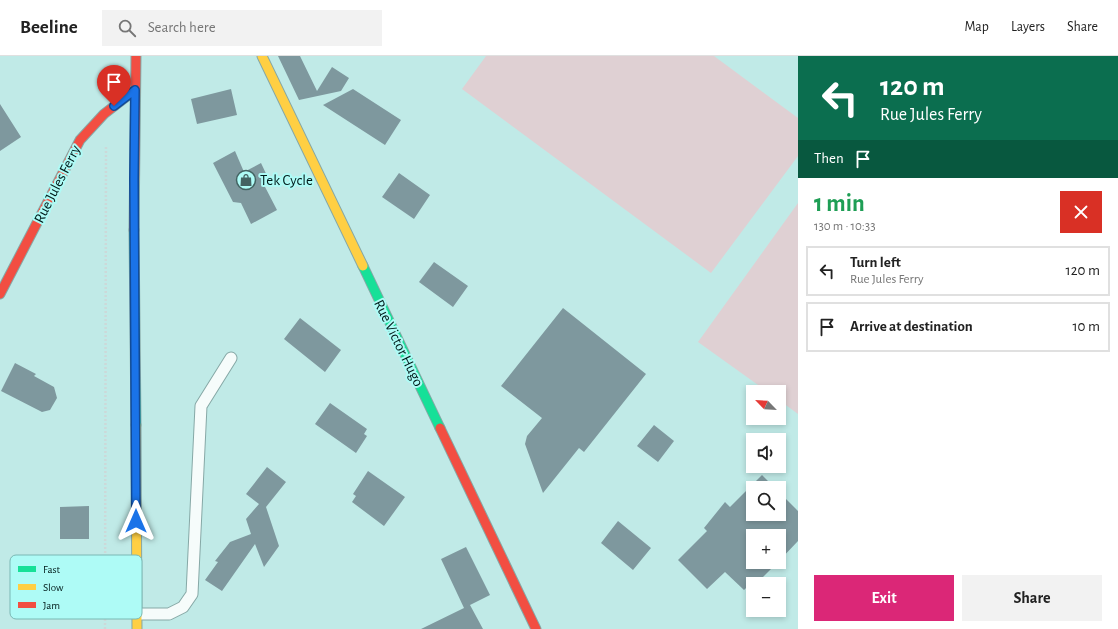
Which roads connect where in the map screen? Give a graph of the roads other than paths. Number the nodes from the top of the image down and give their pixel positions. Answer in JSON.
{"nodes":[{"id":1,"x":136,"y":56,"type":"edge"},
{"id":2,"x":262,"y":56,"type":"edge"},
{"id":3,"x":135,"y":90,"type":"junction"},
{"id":4,"x":0,"y":294,"type":"edge"},
{"id":5,"x":231,"y":358,"type":"dead end"},
{"id":6,"x":137,"y":555,"type":"edge"},
{"id":7,"x":142,"y":614,"type":"edge"},
{"id":8,"x":536,"y":629,"type":"edge"}],
"edges":[{"from":1,"to":3,"type":"street"},
{"from":2,"to":8,"type":"street","name":"Rue Victor Hugo"},
{"from":3,"to":4,"type":"street","name":"Rue Jules Ferry"},
{"from":3,"to":6,"type":"street"},
{"from":5,"to":7,"type":"lane"}]}
